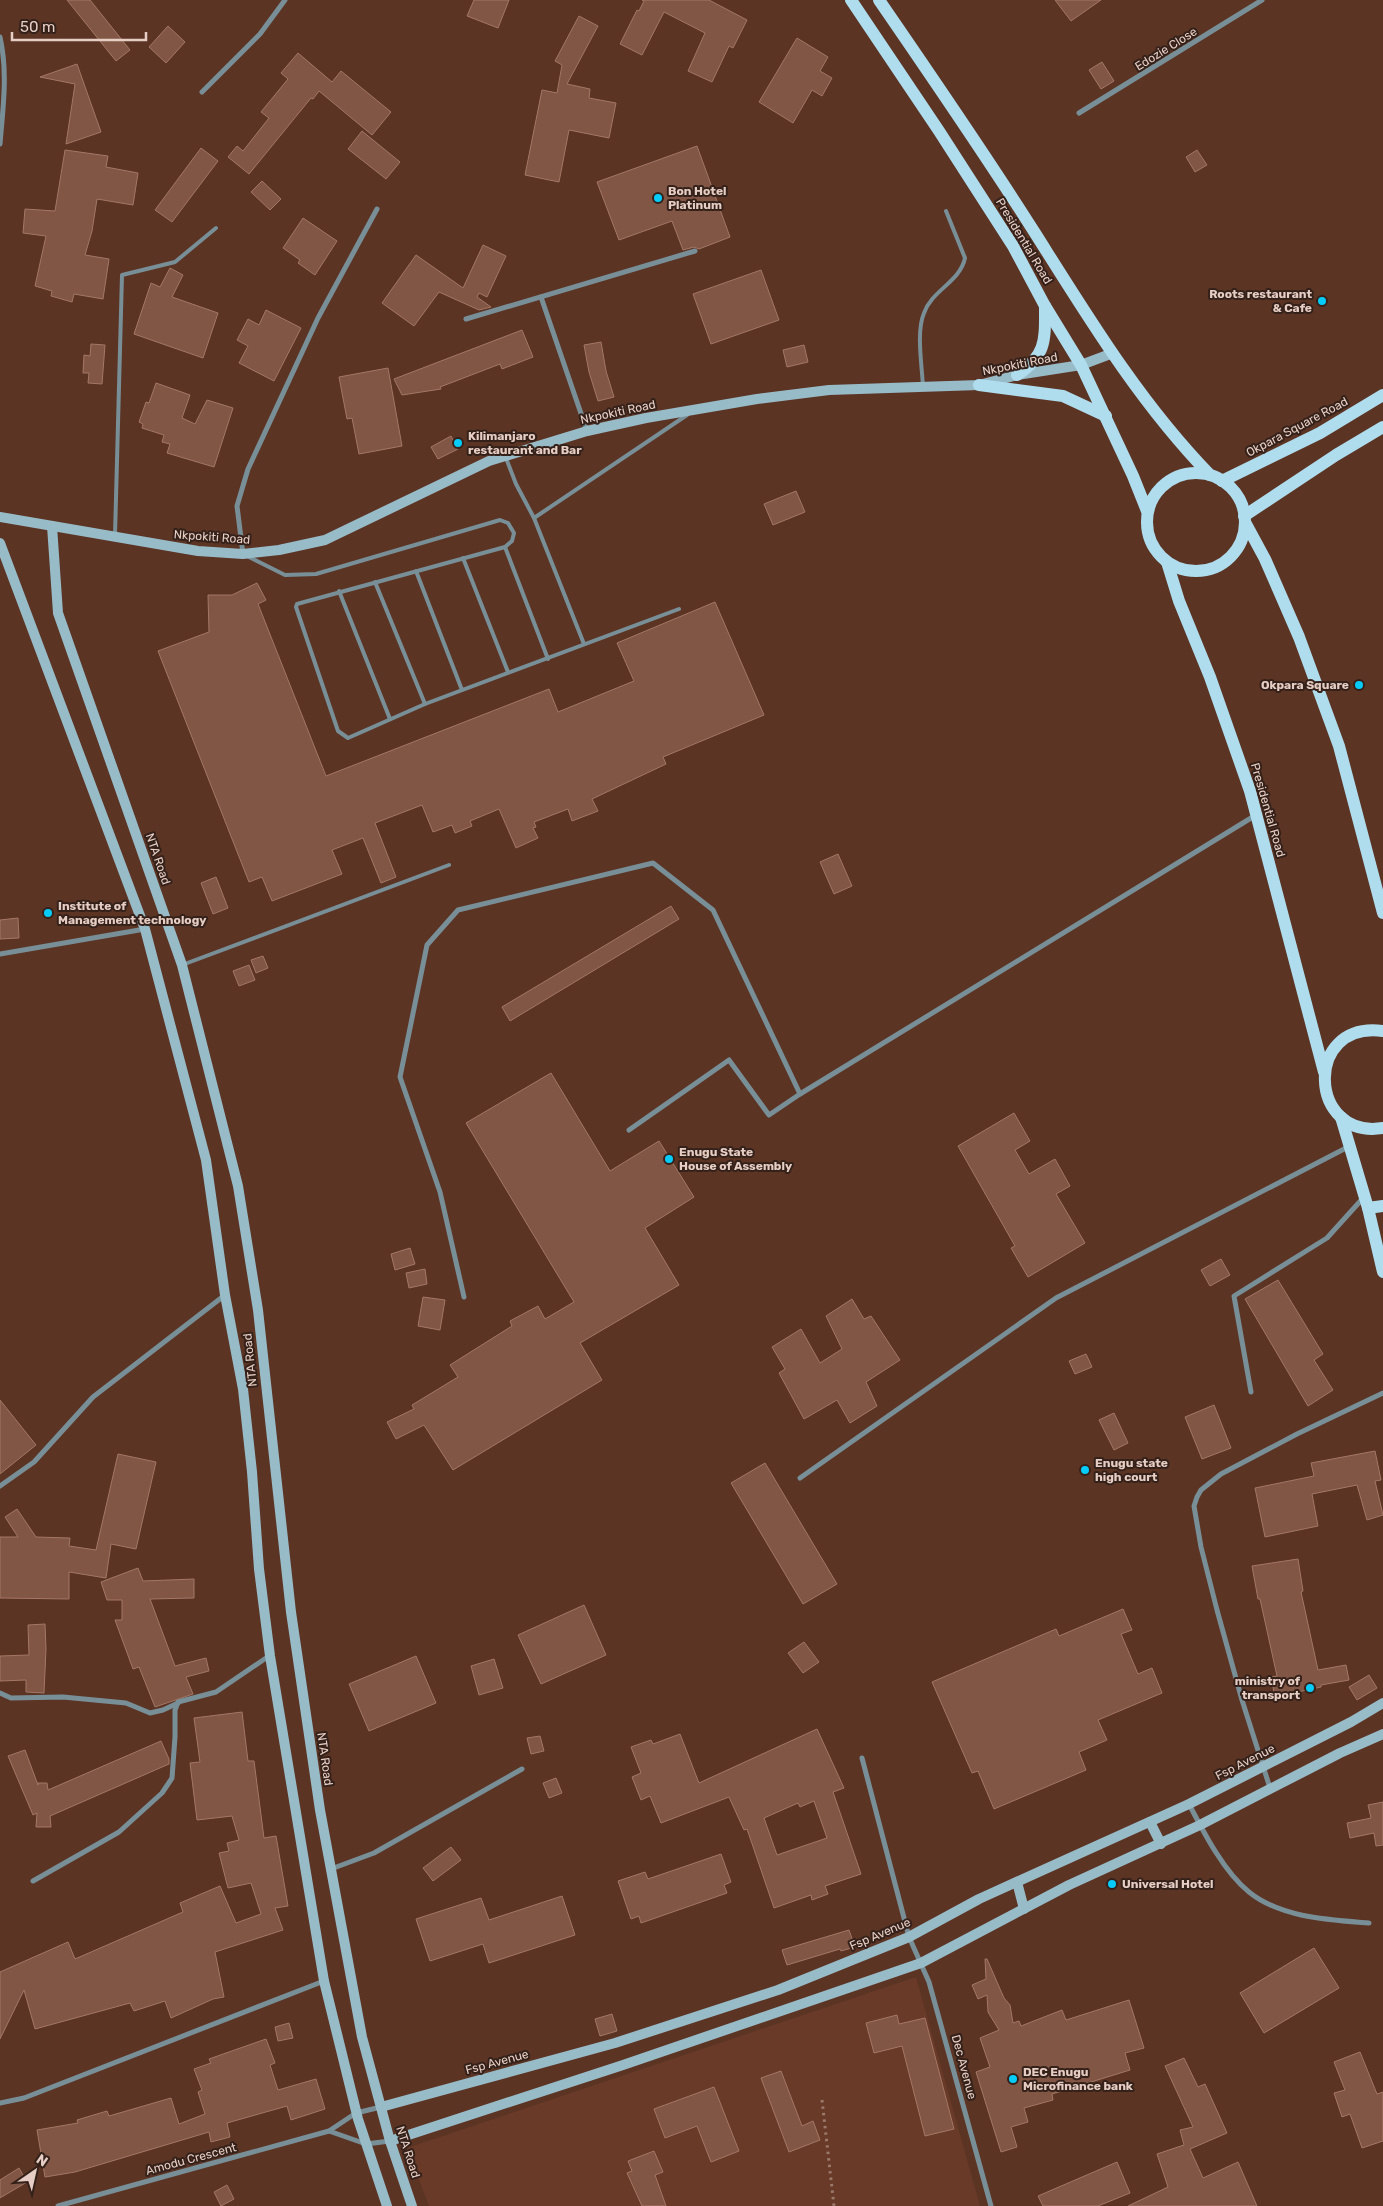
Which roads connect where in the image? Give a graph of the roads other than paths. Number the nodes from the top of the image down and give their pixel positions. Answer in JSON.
{"nodes":[{"id":1,"x":285,"y":0,"type":"edge"},
{"id":2,"x":851,"y":0,"type":"edge"},
{"id":3,"x":880,"y":0,"type":"edge"},
{"id":4,"x":1262,"y":0,"type":"edge"},
{"id":5,"x":0,"y":37,"type":"edge"},
{"id":6,"x":202,"y":92,"type":"dead end"},
{"id":7,"x":2,"y":94,"type":"edge"},
{"id":8,"x":1078,"y":113,"type":"dead end"},
{"id":9,"x":0,"y":144,"type":"edge"},
{"id":10,"x":377,"y":209,"type":"dead end"},
{"id":11,"x":946,"y":211,"type":"dead end"},
{"id":12,"x":216,"y":228,"type":"dead end"},
{"id":13,"x":694,"y":251,"type":"dead end"},
{"id":14,"x":541,"y":297,"type":"junction"},
{"id":15,"x":1045,"y":306,"type":"junction"},
{"id":16,"x":466,"y":319,"type":"dead end"},
{"id":17,"x":1113,"y":353,"type":"junction"},
{"id":18,"x":1081,"y":365,"type":"junction"},
{"id":19,"x":1017,"y":376,"type":"junction"},
{"id":20,"x":979,"y":384,"type":"junction"},
{"id":21,"x":923,"y":386,"type":"junction"},
{"id":22,"x":1383,"y":395,"type":"edge"},
{"id":23,"x":695,"y":409,"type":"junction"},
{"id":24,"x":1106,"y":416,"type":"junction"},
{"id":25,"x":1383,"y":427,"type":"edge"},
{"id":26,"x":588,"y":430,"type":"junction"},
{"id":27,"x":506,"y":455,"type":"junction"},
{"id":28,"x":1210,"y":475,"type":"junction"},
{"id":29,"x":1222,"y":480,"type":"junction"},
{"id":30,"x":1147,"y":511,"type":"junction"},
{"id":31,"x":0,"y":517,"type":"edge"},
{"id":32,"x":534,"y":518,"type":"junction"},
{"id":33,"x":1245,"y":519,"type":"junction"},
{"id":34,"x":52,"y":526,"type":"junction"},
{"id":35,"x":115,"y":537,"type":"junction"},
{"id":36,"x":0,"y":544,"type":"edge"},
{"id":37,"x":505,"y":547,"type":"junction"},
{"id":38,"x":243,"y":554,"type":"junction"},
{"id":39,"x":463,"y":558,"type":"junction"},
{"id":40,"x":1167,"y":562,"type":"junction"},
{"id":41,"x":416,"y":571,"type":"junction"},
{"id":42,"x":375,"y":582,"type":"junction"},
{"id":43,"x":339,"y":591,"type":"junction"},
{"id":44,"x":680,"y":609,"type":"dead end"},
{"id":45,"x":584,"y":644,"type":"junction"},
{"id":46,"x":548,"y":659,"type":"junction"},
{"id":47,"x":508,"y":672,"type":"junction"},
{"id":48,"x":462,"y":690,"type":"junction"},
{"id":49,"x":425,"y":704,"type":"junction"},
{"id":50,"x":390,"y":719,"type":"junction"},
{"id":51,"x":1256,"y":814,"type":"junction"},
{"id":52,"x":449,"y":865,"type":"dead end"},
{"id":53,"x":1383,"y":913,"type":"edge"},
{"id":54,"x":146,"y":929,"type":"junction"},
{"id":55,"x":0,"y":954,"type":"edge"},
{"id":56,"x":182,"y":965,"type":"junction"},
{"id":57,"x":1383,"y":1031,"type":"edge"},
{"id":58,"x":1324,"y":1072,"type":"junction"},
{"id":59,"x":800,"y":1094,"type":"junction"},
{"id":60,"x":1341,"y":1117,"type":"junction"},
{"id":61,"x":1383,"y":1128,"type":"edge"},
{"id":62,"x":629,"y":1130,"type":"dead end"},
{"id":63,"x":1349,"y":1146,"type":"junction"},
{"id":64,"x":1366,"y":1202,"type":"junction"},
{"id":65,"x":1383,"y":1206,"type":"edge"},
{"id":66,"x":1383,"y":1272,"type":"edge"},
{"id":67,"x":225,"y":1295,"type":"junction"},
{"id":68,"x":464,"y":1297,"type":"dead end"},
{"id":69,"x":1251,"y":1392,"type":"dead end"},
{"id":70,"x":1383,"y":1393,"type":"edge"},
{"id":71,"x":800,"y":1478,"type":"dead end"},
{"id":72,"x":0,"y":1486,"type":"edge"},
{"id":73,"x":270,"y":1656,"type":"junction"},
{"id":74,"x":0,"y":1693,"type":"edge"},
{"id":75,"x":178,"y":1702,"type":"junction"},
{"id":76,"x":1383,"y":1703,"type":"edge"},
{"id":77,"x":1383,"y":1734,"type":"edge"},
{"id":78,"x":862,"y":1758,"type":"dead end"},
{"id":79,"x":1264,"y":1766,"type":"junction"},
{"id":80,"x":522,"y":1769,"type":"dead end"},
{"id":81,"x":1271,"y":1790,"type":"junction"},
{"id":82,"x":1189,"y":1804,"type":"junction"},
{"id":83,"x":1150,"y":1822,"type":"junction"},
{"id":84,"x":1200,"y":1825,"type":"junction"},
{"id":85,"x":1161,"y":1844,"type":"junction"},
{"id":86,"x":331,"y":1870,"type":"junction"},
{"id":87,"x":33,"y":1881,"type":"dead end"},
{"id":88,"x":1017,"y":1882,"type":"junction"},
{"id":89,"x":1024,"y":1909,"type":"junction"},
{"id":90,"x":1369,"y":1923,"type":"dead end"},
{"id":91,"x":909,"y":1937,"type":"junction"},
{"id":92,"x":921,"y":1963,"type":"junction"},
{"id":93,"x":324,"y":1981,"type":"junction"},
{"id":94,"x":0,"y":2103,"type":"edge"},
{"id":95,"x":380,"y":2107,"type":"junction"},
{"id":96,"x":356,"y":2113,"type":"junction"},
{"id":97,"x":329,"y":2131,"type":"junction"},
{"id":98,"x":390,"y":2141,"type":"junction"},
{"id":99,"x":366,"y":2144,"type":"junction"},
{"id":100,"x":66,"y":2205,"type":"edge"},
{"id":101,"x":58,"y":2206,"type":"edge"},
{"id":102,"x":387,"y":2206,"type":"edge"},
{"id":103,"x":412,"y":2206,"type":"edge"},
{"id":104,"x":991,"y":2206,"type":"edge"}],
"edges":[{"from":1,"to":6,"type":"street"},
{"from":2,"to":15,"type":"main road","name":"Presidential Road"},
{"from":3,"to":17,"type":"main road","name":"Presidential Road"},
{"from":4,"to":8,"type":"street","name":"Edozie Close"},
{"from":5,"to":7,"type":"street"},
{"from":7,"to":9,"type":"street"},
{"from":10,"to":38,"type":"street"},
{"from":11,"to":21,"type":"lane"},
{"from":12,"to":35,"type":"lane"},
{"from":13,"to":14,"type":"street"},
{"from":14,"to":16,"type":"street"},
{"from":14,"to":26,"type":"street"},
{"from":15,"to":18,"type":"main road","name":"Presidential Road"},
{"from":15,"to":19,"type":"main road"},
{"from":17,"to":18,"type":"main road","name":"Nkpokiti Road"},
{"from":17,"to":28,"type":"main road","name":"Presidential Road"},
{"from":18,"to":19,"type":"main road","name":"Nkpokiti Road"},
{"from":18,"to":24,"type":"main road","name":"Presidential Road"},
{"from":19,"to":20,"type":"main road","name":"Nkpokiti Road"},
{"from":20,"to":21,"type":"main road","name":"Nkpokiti Road"},
{"from":20,"to":24,"type":"main road"},
{"from":21,"to":23,"type":"main road","name":"Nkpokiti Road"},
{"from":22,"to":29,"type":"main road","name":"Okpara Square Road"},
{"from":23,"to":26,"type":"main road","name":"Nkpokiti Road"},
{"from":23,"to":32,"type":"lane"},
{"from":24,"to":30,"type":"main road","name":"Presidential Road"},
{"from":25,"to":33,"type":"main road"},
{"from":26,"to":27,"type":"main road","name":"Nkpokiti Road"},
{"from":27,"to":32,"type":"lane"},
{"from":27,"to":38,"type":"main road","name":"Nkpokiti Road"},
{"from":28,"to":29,"type":"main road"},
{"from":28,"to":30,"type":"main road"},
{"from":29,"to":33,"type":"main road"},
{"from":30,"to":40,"type":"main road"},
{"from":31,"to":34,"type":"main road","name":"Nkpokiti Road"},
{"from":32,"to":45,"type":"lane"},
{"from":33,"to":40,"type":"main road"},
{"from":33,"to":53,"type":"main road"},
{"from":34,"to":35,"type":"main road","name":"Nkpokiti Road"},
{"from":34,"to":56,"type":"main road","name":"NTA Road"},
{"from":35,"to":38,"type":"main road","name":"Nkpokiti Road"},
{"from":36,"to":54,"type":"main road","name":"NTA Road"},
{"from":37,"to":38,"type":"lane"},
{"from":37,"to":39,"type":"lane"},
{"from":37,"to":46,"type":"lane"},
{"from":39,"to":41,"type":"lane"},
{"from":39,"to":47,"type":"lane"},
{"from":40,"to":51,"type":"main road","name":"Presidential Road"},
{"from":41,"to":42,"type":"lane"},
{"from":41,"to":48,"type":"lane"},
{"from":42,"to":43,"type":"lane"},
{"from":42,"to":49,"type":"lane"},
{"from":43,"to":50,"type":"lane"},
{"from":43,"to":50,"type":"lane"},
{"from":44,"to":45,"type":"lane"},
{"from":45,"to":46,"type":"lane"},
{"from":46,"to":47,"type":"lane"},
{"from":47,"to":48,"type":"lane"},
{"from":48,"to":49,"type":"lane"},
{"from":49,"to":50,"type":"lane"},
{"from":51,"to":58,"type":"main road","name":"Presidential Road"},
{"from":51,"to":59,"type":"street"},
{"from":52,"to":56,"type":"lane"},
{"from":54,"to":55,"type":"street"},
{"from":54,"to":67,"type":"main road","name":"NTA Road"},
{"from":56,"to":86,"type":"main road","name":"NTA Road"},
{"from":57,"to":58,"type":"main road"},
{"from":58,"to":60,"type":"main road","name":"Presidential Road"},
{"from":59,"to":62,"type":"street"},
{"from":59,"to":68,"type":"street"},
{"from":60,"to":61,"type":"main road"},
{"from":60,"to":63,"type":"main road"},
{"from":63,"to":64,"type":"main road"},
{"from":63,"to":71,"type":"street"},
{"from":64,"to":65,"type":"main road"},
{"from":64,"to":66,"type":"main road"},
{"from":64,"to":69,"type":"street"},
{"from":67,"to":72,"type":"street"},
{"from":67,"to":73,"type":"main road","name":"NTA Road"},
{"from":70,"to":79,"type":"street"},
{"from":73,"to":75,"type":"street"},
{"from":73,"to":93,"type":"main road","name":"NTA Road"},
{"from":74,"to":75,"type":"street"},
{"from":75,"to":87,"type":"street"},
{"from":76,"to":79,"type":"main road","name":"Fsp Avenue"},
{"from":77,"to":81,"type":"main road"},
{"from":78,"to":91,"type":"street","name":"Dec Avenue"},
{"from":79,"to":81,"type":"street"},
{"from":79,"to":82,"type":"main road","name":"Fsp Avenue"},
{"from":80,"to":86,"type":"street"},
{"from":81,"to":84,"type":"main road"},
{"from":82,"to":83,"type":"main road","name":"Fsp Avenue"},
{"from":82,"to":84,"type":"street"},
{"from":83,"to":85,"type":"main road"},
{"from":83,"to":88,"type":"main road","name":"Fsp Avenue"},
{"from":84,"to":85,"type":"main road"},
{"from":84,"to":90,"type":"street"},
{"from":85,"to":89,"type":"main road"},
{"from":86,"to":95,"type":"main road","name":"NTA Road"},
{"from":88,"to":89,"type":"main road"},
{"from":88,"to":91,"type":"main road","name":"Fsp Avenue"},
{"from":89,"to":92,"type":"main road"},
{"from":91,"to":92,"type":"street","name":"Dec Avenue"},
{"from":91,"to":95,"type":"main road","name":"Fsp Avenue"},
{"from":92,"to":98,"type":"main road"},
{"from":92,"to":104,"type":"street","name":"Dec Avenue"},
{"from":93,"to":94,"type":"street"},
{"from":93,"to":96,"type":"main road","name":"NTA Road"},
{"from":95,"to":96,"type":"street","name":"Fsp Avenue"},
{"from":95,"to":98,"type":"main road","name":"NTA Road"},
{"from":96,"to":97,"type":"street","name":"Amodu Crescent"},
{"from":96,"to":99,"type":"main road","name":"NTA Road"},
{"from":97,"to":99,"type":"street"},
{"from":97,"to":100,"type":"street","name":"Amodu Crescent"},
{"from":98,"to":99,"type":"street"},
{"from":98,"to":103,"type":"main road","name":"NTA Road"},
{"from":99,"to":102,"type":"main road","name":"NTA Road"},
{"from":100,"to":101,"type":"street","name":"Amodu Crescent"}]}
